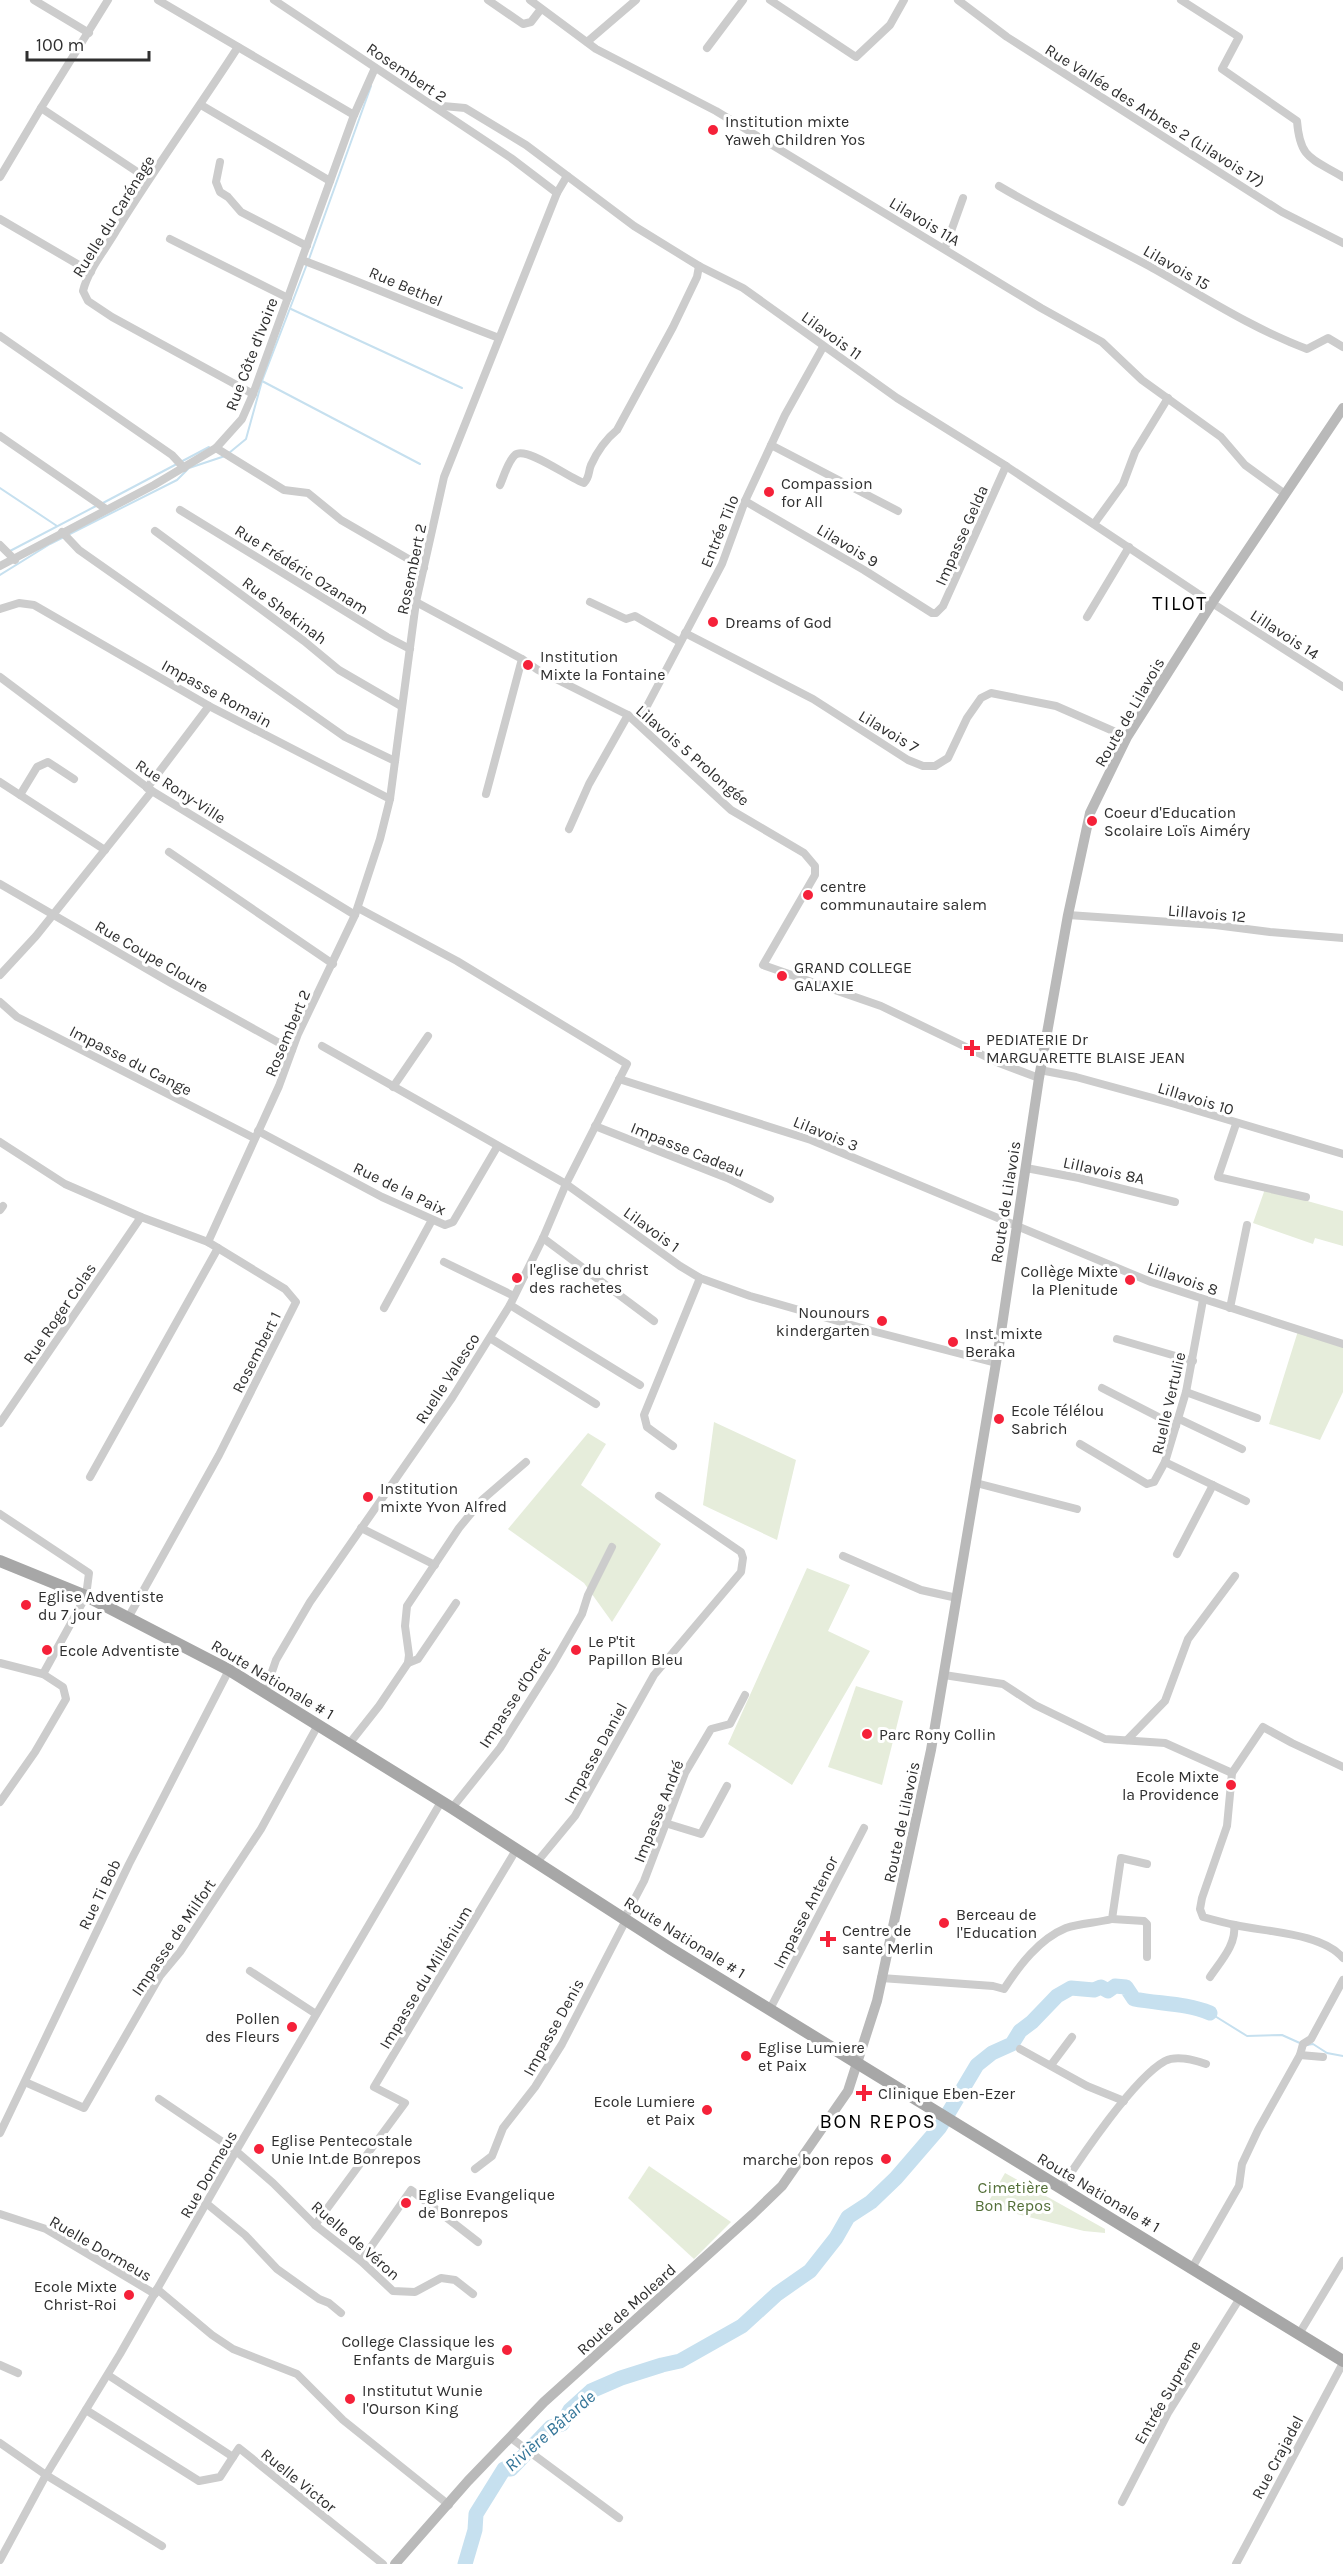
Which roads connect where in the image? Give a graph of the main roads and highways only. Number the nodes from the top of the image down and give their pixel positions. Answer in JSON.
{"nodes":[{"id":1,"x":1343,"y":408,"type":"edge"},
{"id":2,"x":0,"y":1561,"type":"edge"},
{"id":3,"x":858,"y":2063,"type":"junction"},
{"id":4,"x":1343,"y":2362,"type":"edge"},
{"id":5,"x":395,"y":2564,"type":"edge"}],
"edges":[{"from":1,"to":3,"type":"main road","name":"Route de Lilavois"},
{"from":2,"to":3,"type":"main road","name":"Route Nationale # 1"},
{"from":3,"to":4,"type":"main road","name":"Route Nationale # 1"},
{"from":3,"to":5,"type":"main road","name":"Route de Moleard"}]}
